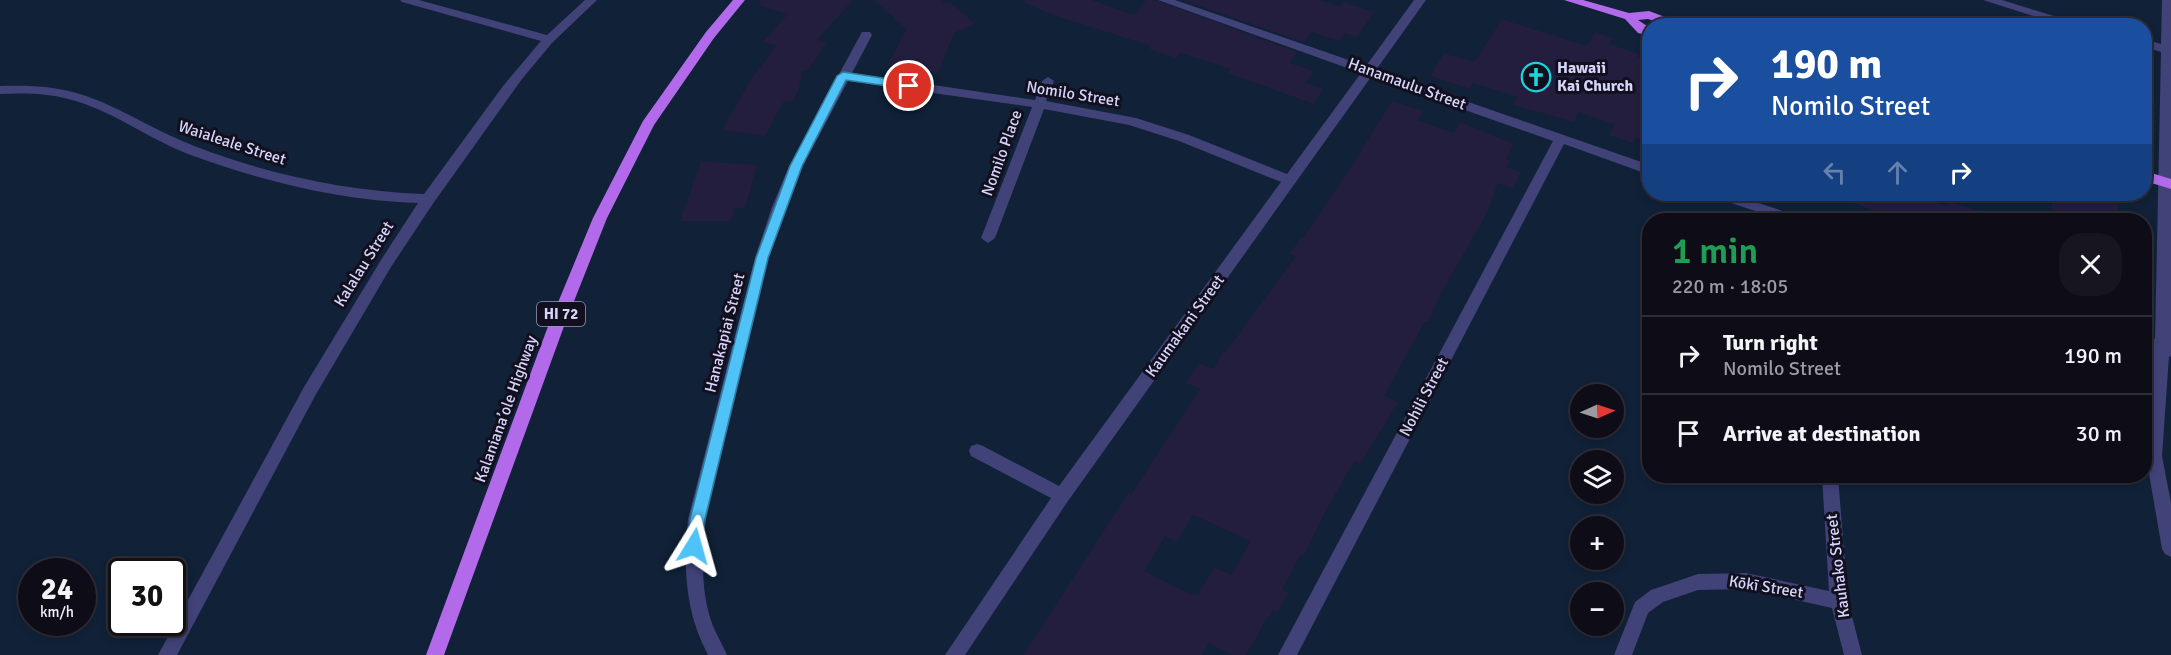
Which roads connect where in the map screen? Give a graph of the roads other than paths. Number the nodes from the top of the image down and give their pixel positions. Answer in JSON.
{"nodes":[{"id":1,"x":406,"y":0,"type":"edge"},
{"id":2,"x":591,"y":0,"type":"edge"},
{"id":3,"x":739,"y":0,"type":"edge"},
{"id":4,"x":1164,"y":0,"type":"edge"},
{"id":5,"x":1420,"y":0,"type":"edge"},
{"id":6,"x":1570,"y":0,"type":"edge"},
{"id":7,"x":1989,"y":0,"type":"edge"},
{"id":8,"x":2168,"y":0,"type":"edge"},
{"id":9,"x":1629,"y":17,"type":"junction"},
{"id":10,"x":1658,"y":18,"type":"edge"},
{"id":11,"x":2052,"y":18,"type":"edge"},
{"id":12,"x":1642,"y":30,"type":"edge"},
{"id":13,"x":866,"y":35,"type":"dead end"},
{"id":14,"x":549,"y":39,"type":"junction"},
{"id":15,"x":2152,"y":46,"type":"edge"},
{"id":16,"x":2168,"y":50,"type":"edge"},
{"id":17,"x":1370,"y":70,"type":"junction"},
{"id":18,"x":843,"y":76,"type":"junction"},
{"id":19,"x":1048,"y":81,"type":"dead end"},
{"id":20,"x":0,"y":90,"type":"edge"},
{"id":21,"x":1037,"y":105,"type":"junction"},
{"id":22,"x":1560,"y":139,"type":"junction"},
{"id":23,"x":1642,"y":167,"type":"edge"},
{"id":24,"x":2152,"y":178,"type":"edge"},
{"id":25,"x":1289,"y":180,"type":"junction"},
{"id":26,"x":2169,"y":183,"type":"edge"},
{"id":27,"x":427,"y":199,"type":"junction"},
{"id":28,"x":1739,"y":201,"type":"edge"},
{"id":29,"x":1775,"y":213,"type":"edge"},
{"id":30,"x":988,"y":238,"type":"dead end"},
{"id":31,"x":2152,"y":344,"type":"edge"},
{"id":32,"x":2167,"y":349,"type":"edge"},
{"id":33,"x":977,"y":451,"type":"dead end"},
{"id":34,"x":1831,"y":483,"type":"edge"},
{"id":35,"x":1062,"y":496,"type":"junction"},
{"id":36,"x":2171,"y":549,"type":"edge"},
{"id":37,"x":1839,"y":601,"type":"junction"},
{"id":38,"x":167,"y":655,"type":"edge"},
{"id":39,"x":435,"y":655,"type":"edge"},
{"id":40,"x":718,"y":655,"type":"edge"},
{"id":41,"x":954,"y":655,"type":"edge"},
{"id":42,"x":1287,"y":655,"type":"edge"},
{"id":43,"x":1623,"y":655,"type":"edge"},
{"id":44,"x":1853,"y":655,"type":"edge"}],
"edges":[{"from":1,"to":14,"type":"street"},
{"from":2,"to":14,"type":"street","name":"Kalalau Street"},
{"from":3,"to":39,"type":"main road","name":"Kalaniana’ole Highway","number":"HI 72"},
{"from":4,"to":17,"type":"street","name":"Hanamaulu Street"},
{"from":5,"to":17,"type":"street","name":"Kaumakani Street"},
{"from":6,"to":9,"type":"main road"},
{"from":7,"to":11,"type":"street"},
{"from":8,"to":16,"type":"street"},
{"from":9,"to":10,"type":"main road"},
{"from":9,"to":12,"type":"main road"},
{"from":13,"to":18,"type":"street","name":"Hanakapiai Street"},
{"from":14,"to":27,"type":"street","name":"Kalalau Street"},
{"from":15,"to":16,"type":"street"},
{"from":16,"to":26,"type":"street"},
{"from":17,"to":22,"type":"street","name":"Hanamaulu Street"},
{"from":17,"to":25,"type":"street","name":"Kaumakani Street"},
{"from":18,"to":21,"type":"street","name":"Nomilo Street"},
{"from":18,"to":40,"type":"street","name":"Hanakapiai Street"},
{"from":19,"to":21,"type":"street","name":"Nomilo Place"},
{"from":20,"to":27,"type":"street","name":"Waialeale Street"},
{"from":21,"to":25,"type":"street","name":"Nomilo Street"},
{"from":21,"to":30,"type":"street","name":"Nomilo Place"},
{"from":22,"to":23,"type":"street","name":"Hanamaulu Street"},
{"from":22,"to":42,"type":"street","name":"Nohili Street"},
{"from":24,"to":26,"type":"main road"},
{"from":25,"to":35,"type":"street","name":"Kaumakani Street"},
{"from":26,"to":32,"type":"street"},
{"from":27,"to":38,"type":"street","name":"Kalalau Street"},
{"from":28,"to":29,"type":"street"},
{"from":31,"to":32,"type":"street"},
{"from":32,"to":36,"type":"street"},
{"from":33,"to":35,"type":"street"},
{"from":34,"to":37,"type":"street","name":"Kauhako Street"},
{"from":35,"to":41,"type":"street","name":"Kaumakani Street"},
{"from":37,"to":43,"type":"street","name":"Kōkī Street"},
{"from":37,"to":44,"type":"street","name":"Kauhako Street"}]}
